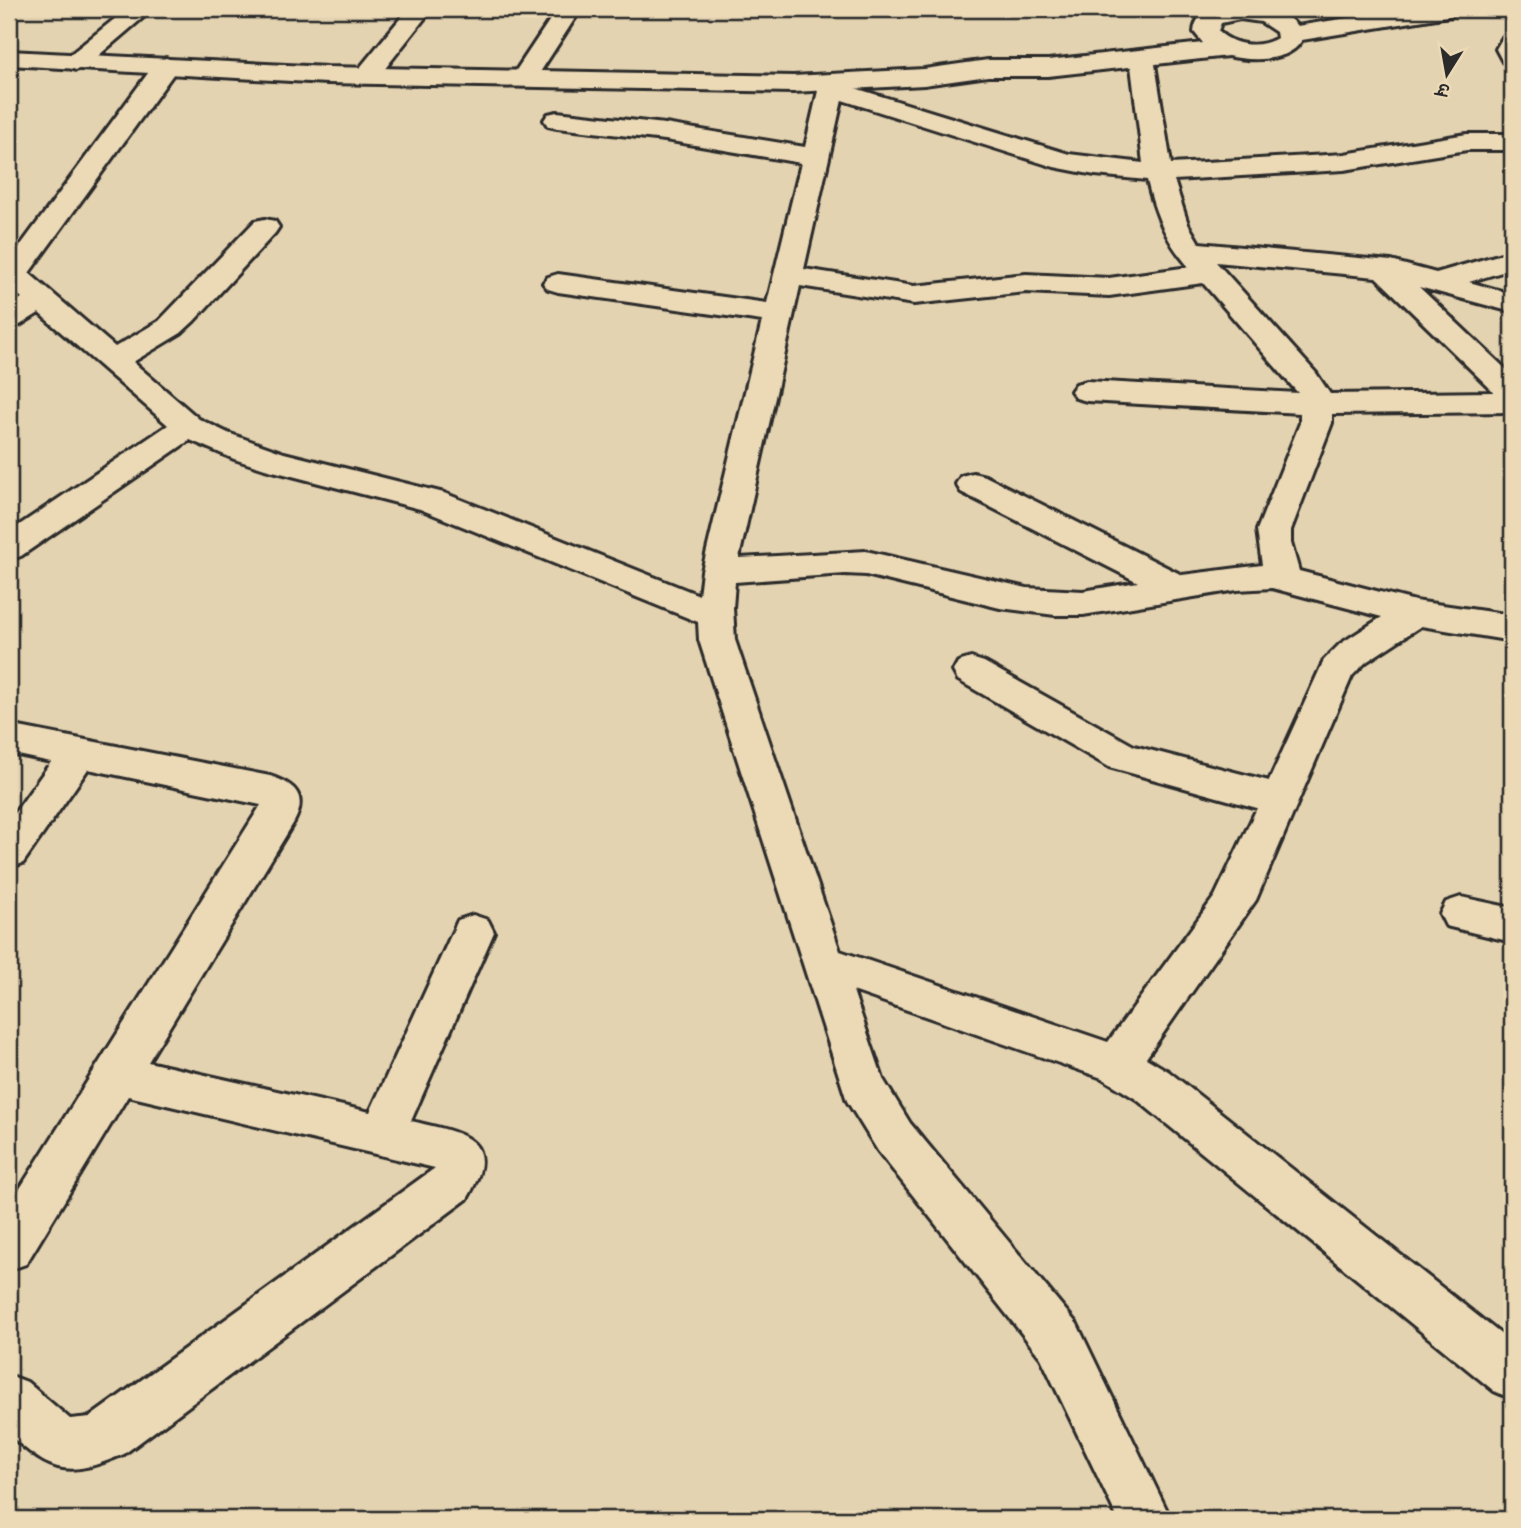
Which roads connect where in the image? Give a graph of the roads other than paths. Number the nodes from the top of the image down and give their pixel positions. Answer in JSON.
{"nodes":[{"id":1,"x":141,"y":9,"type":"edge"},
{"id":2,"x":420,"y":9,"type":"edge"},
{"id":3,"x":569,"y":9,"type":"edge"},
{"id":4,"x":1327,"y":9,"type":"edge"},
{"id":5,"x":1448,"y":9,"type":"edge"},
{"id":6,"x":1259,"y":13,"type":"edge"},
{"id":7,"x":1213,"y":17,"type":"edge"},
{"id":8,"x":1290,"y":34,"type":"junction"},
{"id":9,"x":1512,"y":42,"type":"edge"},
{"id":10,"x":1230,"y":48,"type":"junction"},
{"id":11,"x":1512,"y":57,"type":"edge"},
{"id":12,"x":9,"y":58,"type":"edge"},
{"id":13,"x":1142,"y":58,"type":"junction"},
{"id":14,"x":76,"y":62,"type":"junction"},
{"id":15,"x":166,"y":66,"type":"junction"},
{"id":16,"x":988,"y":68,"type":"junction"},
{"id":17,"x":368,"y":75,"type":"junction"},
{"id":18,"x":524,"y":78,"type":"junction"},
{"id":19,"x":833,"y":86,"type":"junction"},
{"id":20,"x":556,"y":120,"type":"dead end"},
{"id":21,"x":1512,"y":142,"type":"edge"},
{"id":22,"x":816,"y":158,"type":"junction"},
{"id":23,"x":1160,"y":173,"type":"junction"},
{"id":24,"x":265,"y":227,"type":"dead end"},
{"id":25,"x":1190,"y":251,"type":"junction"},
{"id":26,"x":1512,"y":260,"type":"edge"},
{"id":27,"x":1384,"y":269,"type":"junction"},
{"id":28,"x":11,"y":273,"type":"edge"},
{"id":29,"x":1210,"y":273,"type":"junction"},
{"id":30,"x":789,"y":275,"type":"junction"},
{"id":31,"x":1438,"y":282,"type":"junction"},
{"id":32,"x":558,"y":283,"type":"dead end"},
{"id":33,"x":41,"y":299,"type":"junction"},
{"id":34,"x":1512,"y":303,"type":"edge"},
{"id":35,"x":779,"y":314,"type":"junction"},
{"id":36,"x":9,"y":319,"type":"edge"},
{"id":37,"x":114,"y":362,"type":"junction"},
{"id":38,"x":1087,"y":391,"type":"dead end"},
{"id":39,"x":1512,"y":392,"type":"edge"},
{"id":40,"x":1512,"y":402,"type":"edge"},
{"id":41,"x":1316,"y":404,"type":"junction"},
{"id":42,"x":188,"y":426,"type":"junction"},
{"id":43,"x":973,"y":484,"type":"dead end"},
{"id":44,"x":9,"y":548,"type":"edge"},
{"id":45,"x":719,"y":571,"type":"junction"},
{"id":46,"x":1283,"y":578,"type":"junction"},
{"id":47,"x":1179,"y":588,"type":"junction"},
{"id":48,"x":1415,"y":614,"type":"junction"},
{"id":49,"x":715,"y":615,"type":"junction"},
{"id":50,"x":1512,"y":628,"type":"edge"},
{"id":51,"x":971,"y":671,"type":"dead end"},
{"id":52,"x":9,"y":739,"type":"edge"},
{"id":53,"x":78,"y":753,"type":"junction"},
{"id":54,"x":1280,"y":799,"type":"junction"},
{"id":55,"x":9,"y":852,"type":"edge"},
{"id":56,"x":1461,"y":914,"type":"dead end"},
{"id":57,"x":1512,"y":925,"type":"edge"},
{"id":58,"x":472,"y":932,"type":"dead end"},
{"id":59,"x":822,"y":963,"type":"junction"},
{"id":60,"x":1117,"y":1064,"type":"junction"},
{"id":61,"x":117,"y":1074,"type":"junction"},
{"id":62,"x":382,"y":1135,"type":"junction"},
{"id":63,"x":9,"y":1248,"type":"edge"},
{"id":64,"x":1512,"y":1374,"type":"edge"},
{"id":65,"x":9,"y":1400,"type":"edge"},
{"id":66,"x":1144,"y":1519,"type":"edge"}],
"edges":[{"from":1,"to":14,"type":"street"},
{"from":2,"to":17,"type":"street"},
{"from":3,"to":18,"type":"street"},
{"from":4,"to":6,"type":"street"},
{"from":5,"to":8,"type":"street"},
{"from":6,"to":7,"type":"street"},
{"from":6,"to":8,"type":"street"},
{"from":7,"to":10,"type":"street"},
{"from":7,"to":16,"type":"street"},
{"from":8,"to":10,"type":"street"},
{"from":9,"to":11,"type":"street"},
{"from":10,"to":13,"type":"street"},
{"from":12,"to":14,"type":"street"},
{"from":13,"to":16,"type":"street"},
{"from":13,"to":23,"type":"street"},
{"from":14,"to":15,"type":"street"},
{"from":15,"to":17,"type":"street"},
{"from":15,"to":28,"type":"street"},
{"from":16,"to":19,"type":"street"},
{"from":17,"to":18,"type":"street"},
{"from":18,"to":19,"type":"street"},
{"from":19,"to":22,"type":"street"},
{"from":19,"to":23,"type":"street"},
{"from":20,"to":22,"type":"street"},
{"from":21,"to":23,"type":"street"},
{"from":22,"to":30,"type":"street"},
{"from":23,"to":25,"type":"street"},
{"from":24,"to":37,"type":"street"},
{"from":25,"to":27,"type":"street"},
{"from":25,"to":29,"type":"street"},
{"from":26,"to":31,"type":"street"},
{"from":27,"to":31,"type":"street"},
{"from":27,"to":39,"type":"street"},
{"from":28,"to":33,"type":"street"},
{"from":29,"to":30,"type":"street"},
{"from":29,"to":41,"type":"street"},
{"from":30,"to":35,"type":"street"},
{"from":31,"to":34,"type":"street"},
{"from":32,"to":35,"type":"street"},
{"from":33,"to":36,"type":"street"},
{"from":33,"to":37,"type":"street"},
{"from":35,"to":45,"type":"street"},
{"from":37,"to":42,"type":"street"},
{"from":38,"to":41,"type":"street"},
{"from":40,"to":41,"type":"street"},
{"from":41,"to":46,"type":"street"},
{"from":42,"to":44,"type":"street"},
{"from":42,"to":49,"type":"street"},
{"from":43,"to":47,"type":"street"},
{"from":45,"to":47,"type":"street"},
{"from":45,"to":49,"type":"street"},
{"from":46,"to":47,"type":"street"},
{"from":46,"to":48,"type":"street"},
{"from":48,"to":50,"type":"street"},
{"from":48,"to":54,"type":"street"},
{"from":49,"to":59,"type":"street"},
{"from":51,"to":54,"type":"street"},
{"from":52,"to":53,"type":"street"},
{"from":53,"to":55,"type":"street"},
{"from":53,"to":61,"type":"street"},
{"from":54,"to":60,"type":"street"},
{"from":56,"to":57,"type":"street"},
{"from":58,"to":62,"type":"street"},
{"from":59,"to":60,"type":"street"},
{"from":59,"to":66,"type":"street"},
{"from":60,"to":64,"type":"street"},
{"from":61,"to":62,"type":"street"},
{"from":61,"to":63,"type":"street"},
{"from":62,"to":65,"type":"street"}]}
